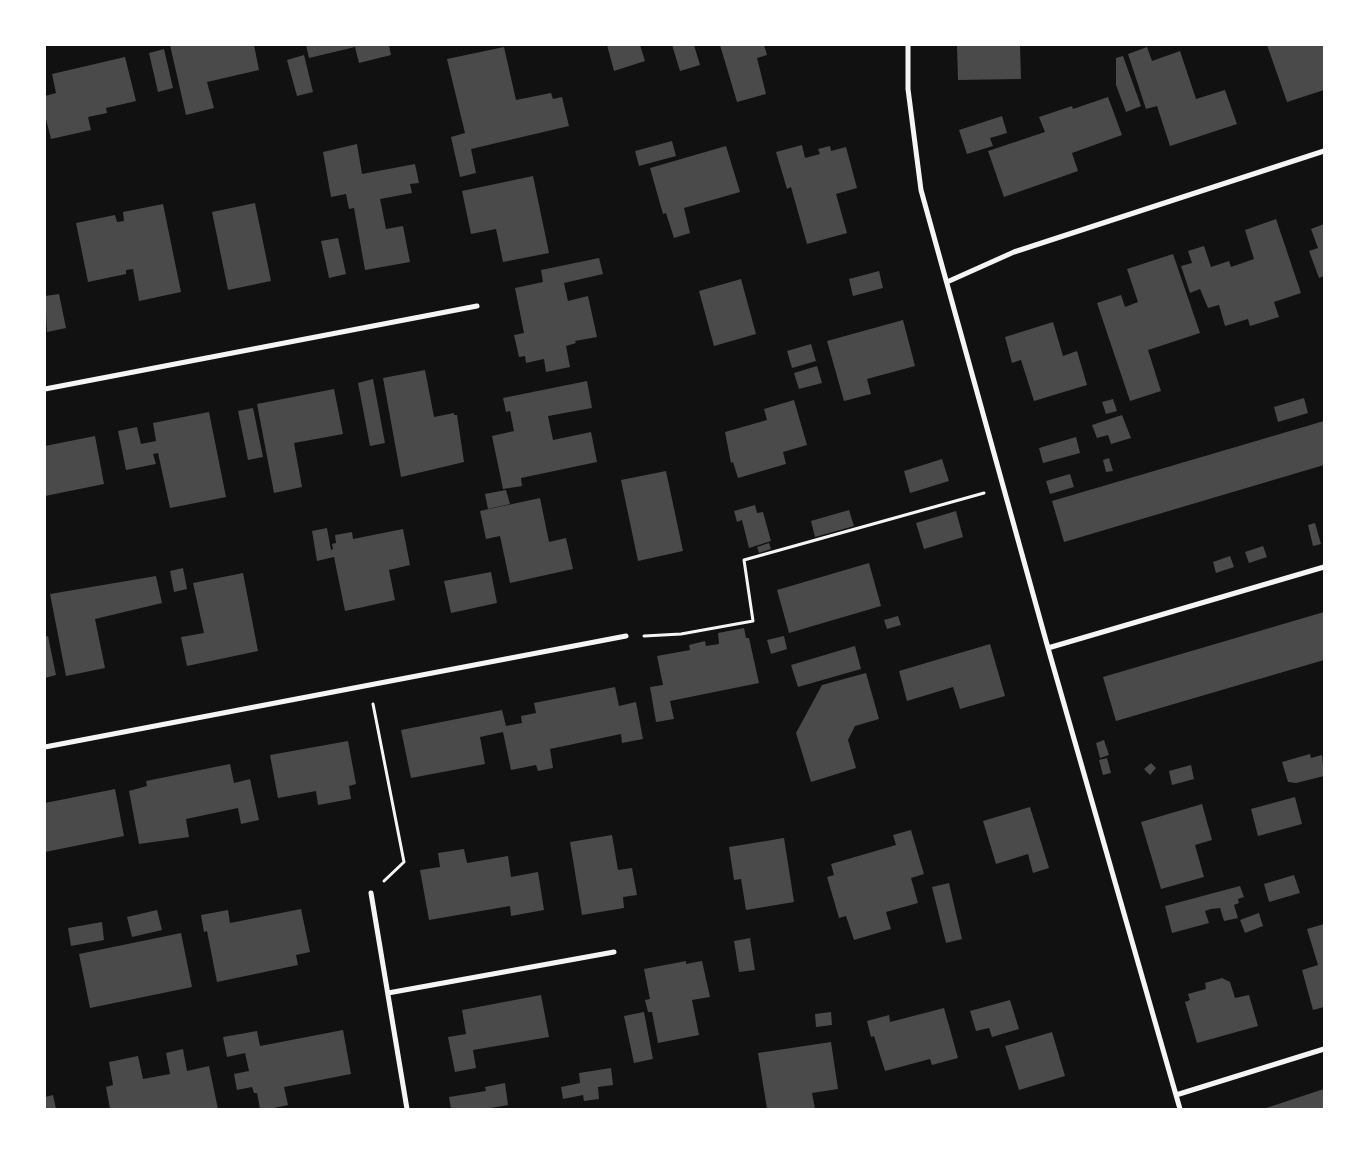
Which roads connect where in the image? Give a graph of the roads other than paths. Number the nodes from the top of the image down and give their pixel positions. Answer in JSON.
{"nodes":[{"id":1,"x":908,"y":45,"type":"edge"},
{"id":2,"x":1324,"y":151,"type":"edge"},
{"id":3,"x":947,"y":282,"type":"junction"},
{"id":4,"x":477,"y":306,"type":"dead end"},
{"id":5,"x":45,"y":389,"type":"edge"},
{"id":6,"x":1324,"y":567,"type":"edge"},
{"id":7,"x":626,"y":636,"type":"road end"},
{"id":8,"x":1048,"y":648,"type":"junction"},
{"id":9,"x":45,"y":747,"type":"edge"},
{"id":10,"x":371,"y":893,"type":"road end"},
{"id":11,"x":614,"y":952,"type":"dead end"},
{"id":12,"x":388,"y":993,"type":"junction"},
{"id":13,"x":1324,"y":1049,"type":"edge"},
{"id":14,"x":1176,"y":1095,"type":"junction"},
{"id":15,"x":407,"y":1109,"type":"edge"},
{"id":16,"x":1180,"y":1109,"type":"edge"}],
"edges":[{"from":1,"to":3,"type":"street"},
{"from":2,"to":3,"type":"street"},
{"from":3,"to":8,"type":"street"},
{"from":4,"to":5,"type":"street"},
{"from":6,"to":8,"type":"street"},
{"from":7,"to":9,"type":"street"},
{"from":8,"to":14,"type":"street"},
{"from":10,"to":12,"type":"street"},
{"from":11,"to":12,"type":"street"},
{"from":12,"to":15,"type":"street"},
{"from":13,"to":14,"type":"street"},
{"from":14,"to":16,"type":"street"}]}
